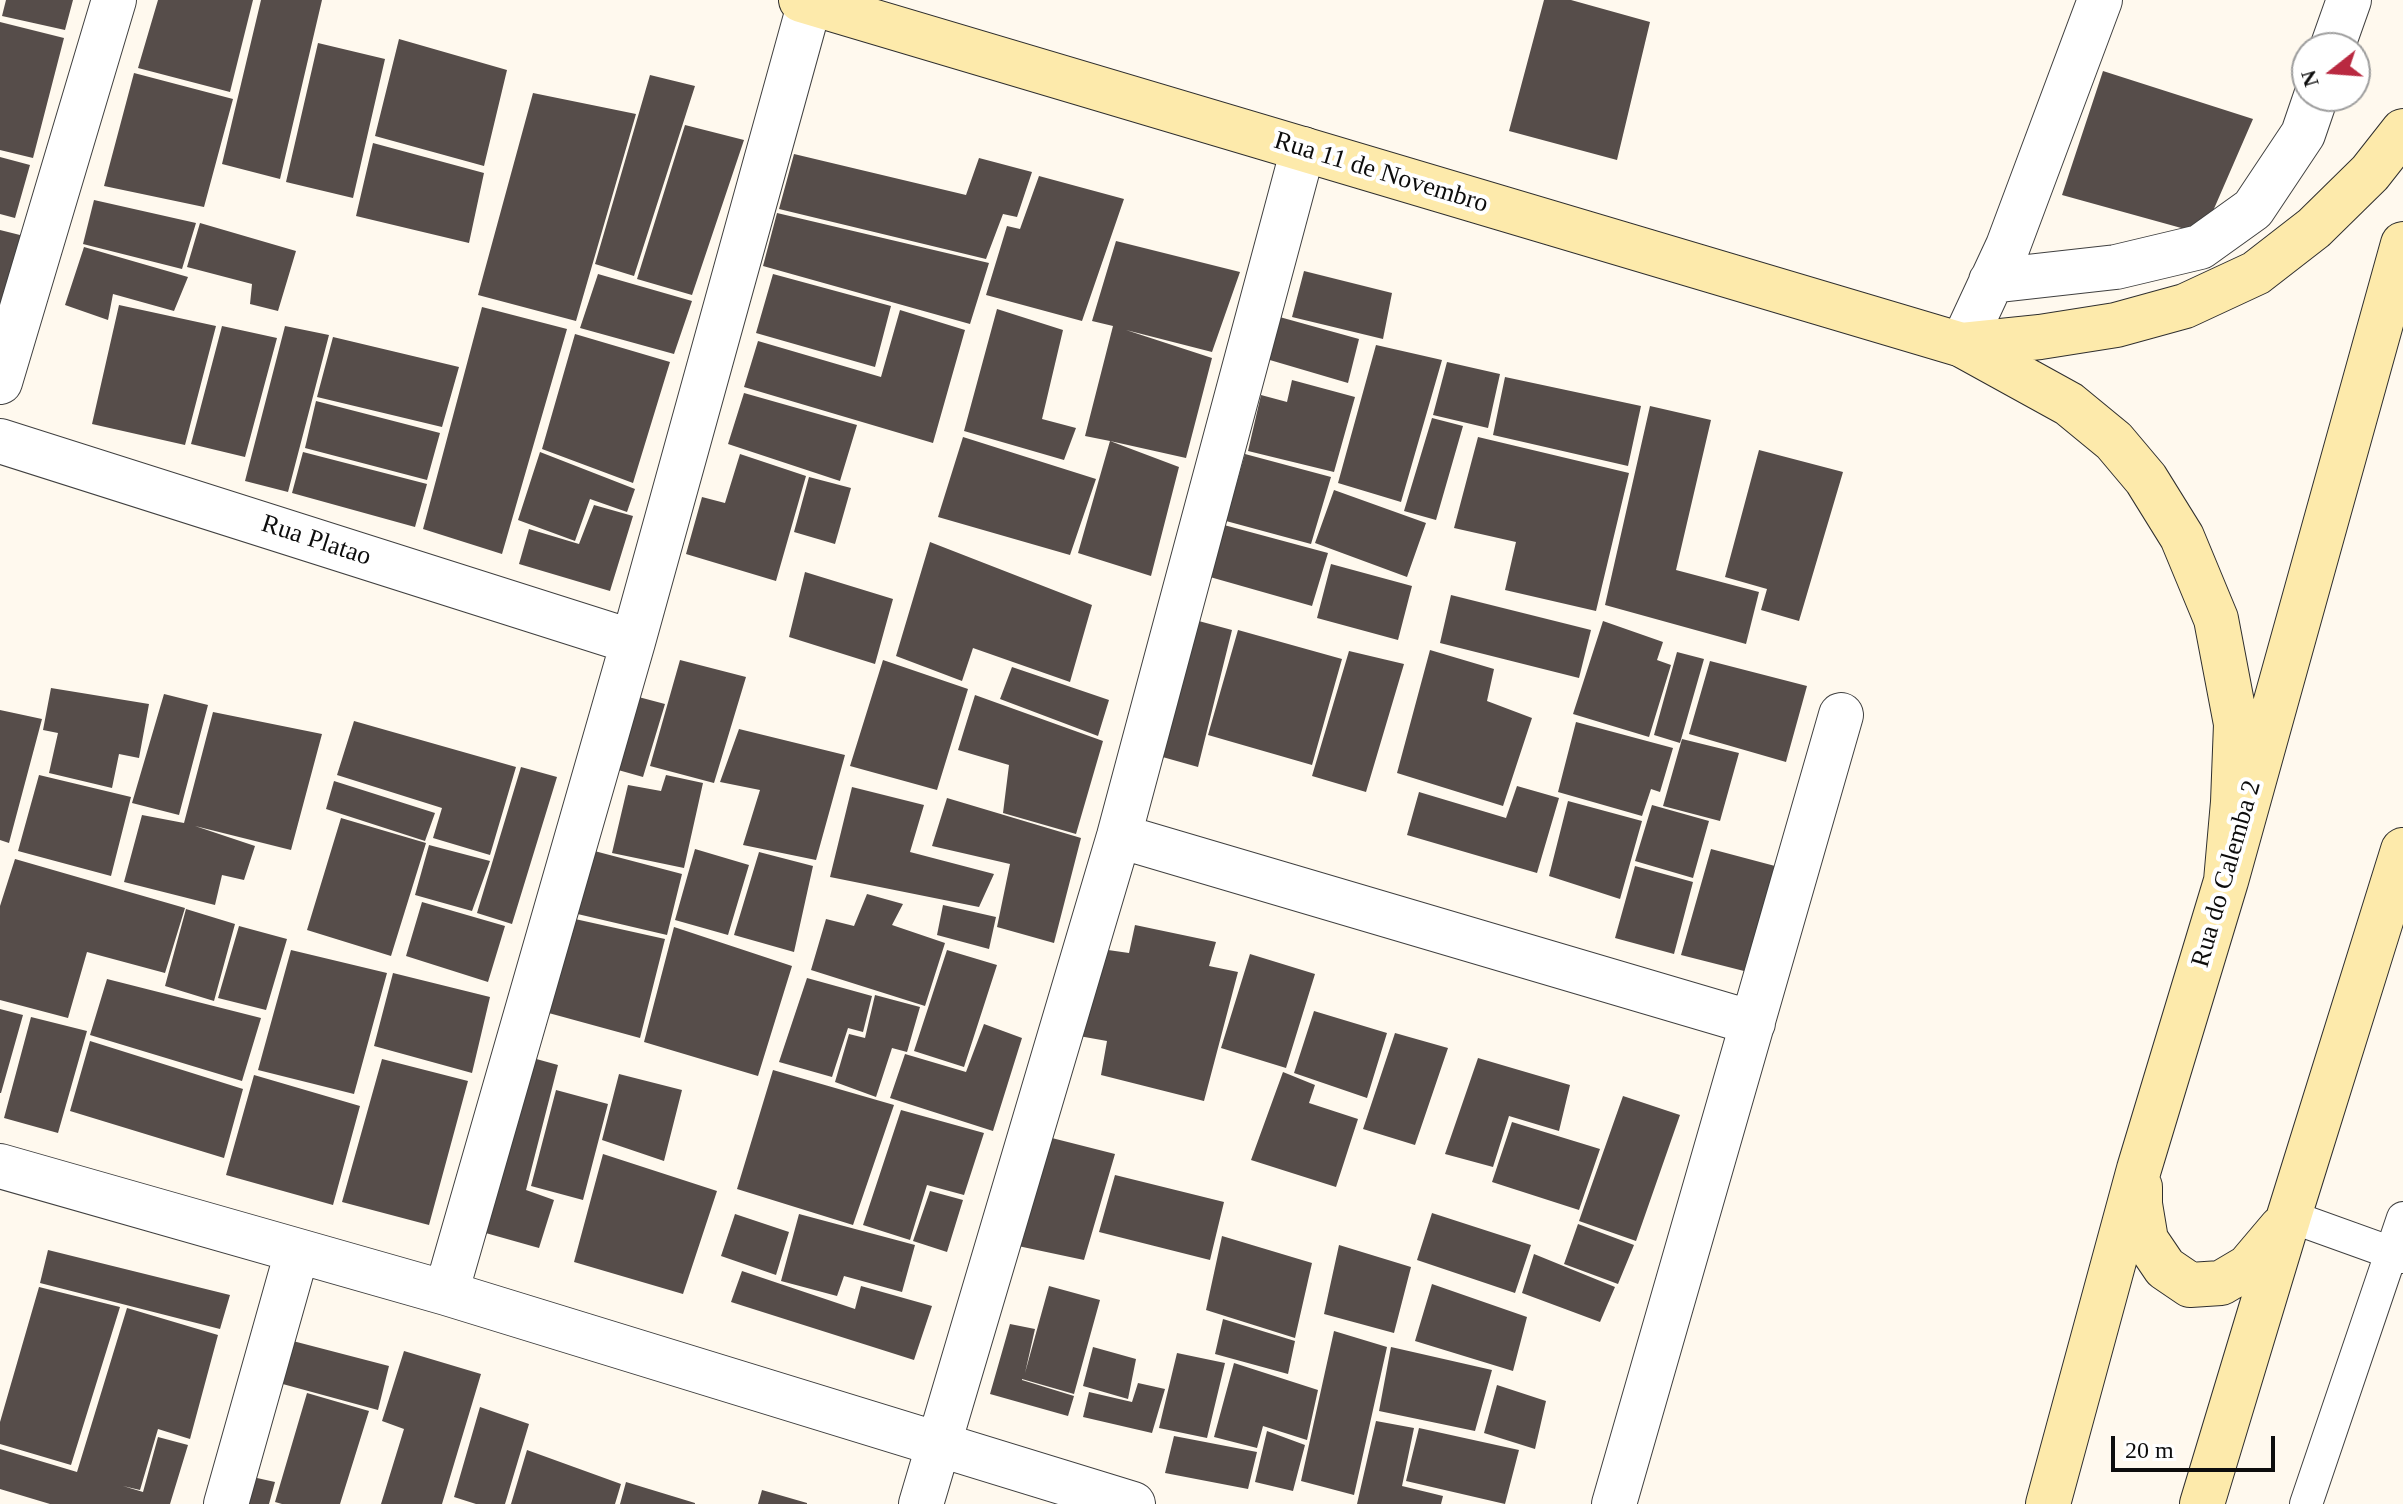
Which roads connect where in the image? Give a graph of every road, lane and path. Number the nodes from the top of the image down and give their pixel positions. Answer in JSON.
{"nodes":[{"id":1,"x":114,"y":0,"type":"edge"},
{"id":2,"x":2100,"y":0,"type":"edge"},
{"id":3,"x":2349,"y":0,"type":"edge"},
{"id":4,"x":806,"y":1,"type":"edge"},
{"id":5,"x":2338,"y":32,"type":"edge"},
{"id":6,"x":2311,"y":112,"type":"edge"},
{"id":7,"x":2403,"y":131,"type":"edge"},
{"id":8,"x":1303,"y":149,"type":"junction"},
{"id":9,"x":2403,"y":244,"type":"edge"},
{"id":10,"x":1991,"y":281,"type":"junction"},
{"id":11,"x":1962,"y":345,"type":"junction"},
{"id":12,"x":0,"y":382,"type":"edge"},
{"id":13,"x":0,"y":441,"type":"edge"},
{"id":14,"x":633,"y":642,"type":"junction"},
{"id":15,"x":1841,"y":715,"type":"dead end"},
{"id":16,"x":1119,"y":836,"type":"junction"},
{"id":17,"x":2403,"y":850,"type":"edge"},
{"id":18,"x":2226,"y":881,"type":"junction"},
{"id":19,"x":1753,"y":1023,"type":"junction"},
{"id":20,"x":0,"y":1166,"type":"edge"},
{"id":21,"x":2139,"y":1169,"type":"junction"},
{"id":22,"x":2289,"y":1216,"type":"junction"},
{"id":23,"x":2403,"y":1218,"type":"edge"},
{"id":24,"x":297,"y":1252,"type":"junction"},
{"id":25,"x":2398,"y":1255,"type":"edge"},
{"id":26,"x":446,"y":1293,"type":"junction"},
{"id":27,"x":938,"y":1444,"type":"junction"},
{"id":28,"x":226,"y":1504,"type":"edge"},
{"id":29,"x":921,"y":1504,"type":"edge"},
{"id":30,"x":1133,"y":1504,"type":"edge"},
{"id":31,"x":1614,"y":1504,"type":"edge"},
{"id":32,"x":2048,"y":1504,"type":"edge"},
{"id":33,"x":2202,"y":1504,"type":"edge"},
{"id":34,"x":2306,"y":1504,"type":"edge"}],
"edges":[{"from":1,"to":12,"type":"street"},
{"from":2,"to":10,"type":"street"},
{"from":3,"to":5,"type":"street"},
{"from":4,"to":8,"type":"main road","name":"Rua 11 de Novembro"},
{"from":4,"to":14,"type":"street"},
{"from":6,"to":10,"type":"street"},
{"from":7,"to":11,"type":"main road"},
{"from":8,"to":11,"type":"main road","name":"Rua 11 de Novembro"},
{"from":8,"to":16,"type":"street"},
{"from":9,"to":18,"type":"main road","name":"Rua do Calemba 2"},
{"from":10,"to":11,"type":"street"},
{"from":11,"to":18,"type":"main road"},
{"from":13,"to":14,"type":"street","name":"Rua Platao"},
{"from":14,"to":26,"type":"street"},
{"from":15,"to":19,"type":"street"},
{"from":16,"to":19,"type":"street"},
{"from":16,"to":27,"type":"street"},
{"from":17,"to":22,"type":"main road"},
{"from":18,"to":21,"type":"main road","name":"Rua do Calemba 2"},
{"from":19,"to":31,"type":"street"},
{"from":20,"to":24,"type":"street"},
{"from":21,"to":22,"type":"main road"},
{"from":21,"to":32,"type":"main road","name":"Rua do Calemba 2"},
{"from":22,"to":25,"type":"lane"},
{"from":22,"to":33,"type":"main road"},
{"from":23,"to":25,"type":"lane"},
{"from":24,"to":26,"type":"street"},
{"from":24,"to":28,"type":"street"},
{"from":25,"to":34,"type":"lane"},
{"from":26,"to":27,"type":"street"},
{"from":27,"to":29,"type":"street"},
{"from":27,"to":30,"type":"street"}]}
